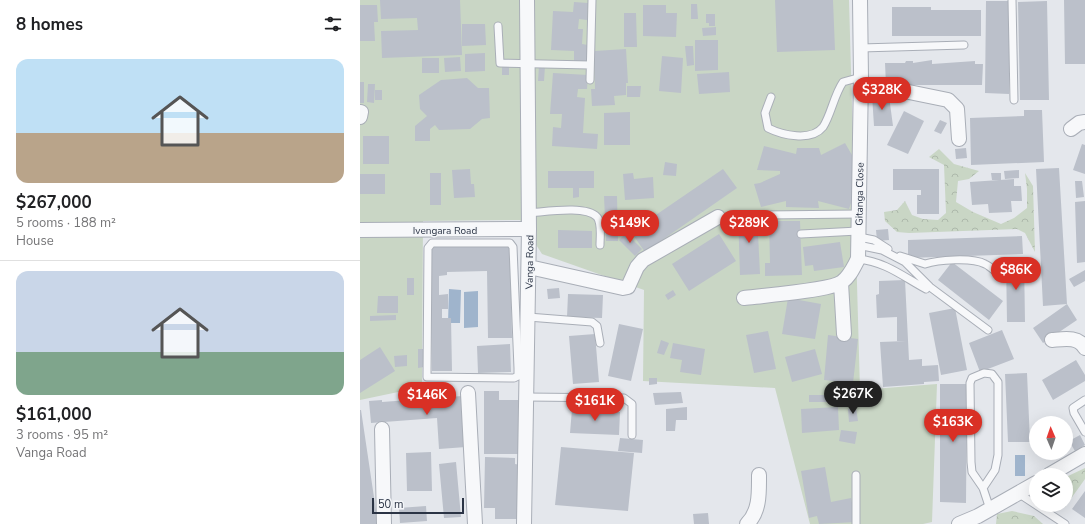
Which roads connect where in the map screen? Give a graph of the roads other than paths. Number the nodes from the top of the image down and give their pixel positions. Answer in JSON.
{"nodes":[{"id":1,"x":527,"y":0,"type":"edge"},
{"id":2,"x":592,"y":0,"type":"edge"},
{"id":3,"x":860,"y":0,"type":"edge"},
{"id":4,"x":1012,"y":0,"type":"edge"},
{"id":5,"x":498,"y":26,"type":"dead end"},
{"id":6,"x":964,"y":45,"type":"dead end"},
{"id":7,"x":861,"y":48,"type":"junction"},
{"id":8,"x":527,"y":62,"type":"junction"},
{"id":9,"x":590,"y":65,"type":"junction"},
{"id":10,"x":590,"y":80,"type":"dead end"},
{"id":11,"x":861,"y":82,"type":"junction"},
{"id":12,"x":771,"y":97,"type":"dead end"},
{"id":13,"x":1014,"y":100,"type":"dead end"},
{"id":14,"x":1085,"y":122,"type":"edge"},
{"id":15,"x":1071,"y":129,"type":"dead end"},
{"id":16,"x":959,"y":139,"type":"dead end"},
{"id":17,"x":529,"y":213,"type":"junction"},
{"id":18,"x":860,"y":214,"type":"junction"},
{"id":19,"x":763,"y":215,"type":"dead end"},
{"id":20,"x":718,"y":217,"type":"dead end"},
{"id":21,"x":530,"y":229,"type":"junction"},
{"id":22,"x":360,"y":230,"type":"edge"},
{"id":23,"x":802,"y":234,"type":"dead end"},
{"id":24,"x":494,"y":236,"type":"junction"},
{"id":25,"x":859,"y":243,"type":"junction"},
{"id":26,"x":600,"y":245,"type":"dead end"},
{"id":27,"x":529,"y":267,"type":"junction"},
{"id":28,"x":995,"y":271,"type":"dead end"},
{"id":29,"x":841,"y":283,"type":"junction"},
{"id":30,"x":926,"y":289,"type":"dead end"},
{"id":31,"x":744,"y":298,"type":"dead end"},
{"id":32,"x":528,"y":317,"type":"junction"},
{"id":33,"x":988,"y":330,"type":"dead end"},
{"id":34,"x":844,"y":334,"type":"dead end"},
{"id":35,"x":1052,"y":340,"type":"dead end"},
{"id":36,"x":600,"y":343,"type":"dead end"},
{"id":37,"x":1085,"y":348,"type":"edge"},
{"id":38,"x":468,"y":394,"type":"dead end"},
{"id":39,"x":526,"y":397,"type":"junction"},
{"id":40,"x":1085,"y":400,"type":"edge"},
{"id":41,"x":382,"y":429,"type":"dead end"},
{"id":42,"x":1085,"y":432,"type":"edge"},
{"id":43,"x":632,"y":435,"type":"dead end"},
{"id":44,"x":1084,"y":455,"type":"edge"},
{"id":45,"x":1061,"y":468,"type":"edge"},
{"id":46,"x":856,"y":474,"type":"dead end"},
{"id":47,"x":759,"y":475,"type":"dead end"},
{"id":48,"x":1029,"y":487,"type":"edge"},
{"id":49,"x":983,"y":488,"type":"junction"},
{"id":50,"x":1018,"y":493,"type":"junction"},
{"id":51,"x":984,"y":516,"type":"edge"},
{"id":52,"x":384,"y":524,"type":"edge"},
{"id":53,"x":475,"y":524,"type":"edge"},
{"id":54,"x":524,"y":524,"type":"edge"},
{"id":55,"x":747,"y":524,"type":"edge"},
{"id":56,"x":856,"y":524,"type":"edge"},
{"id":57,"x":959,"y":524,"type":"edge"},
{"id":58,"x":1065,"y":524,"type":"edge"}],
"edges":[{"from":1,"to":8,"type":"street","name":"Vanga Road"},
{"from":2,"to":9,"type":"lane"},
{"from":3,"to":7,"type":"street","name":"Gitanga Close"},
{"from":4,"to":13,"type":"lane"},
{"from":5,"to":8,"type":"lane"},
{"from":6,"to":7,"type":"lane"},
{"from":7,"to":11,"type":"street","name":"Gitanga Close"},
{"from":8,"to":9,"type":"lane"},
{"from":8,"to":17,"type":"street","name":"Vanga Road"},
{"from":9,"to":10,"type":"lane"},
{"from":11,"to":12,"type":"lane"},
{"from":11,"to":16,"type":"street"},
{"from":11,"to":18,"type":"street","name":"Gitanga Close"},
{"from":14,"to":15,"type":"street"},
{"from":17,"to":21,"type":"street","name":"Vanga Road"},
{"from":17,"to":26,"type":"lane"},
{"from":18,"to":19,"type":"lane"},
{"from":18,"to":25,"type":"street","name":"Gitanga Close"},
{"from":20,"to":27,"type":"street"},
{"from":21,"to":24,"type":"street","name":"Ivengara Road"},
{"from":21,"to":27,"type":"street","name":"Vanga Road"},
{"from":22,"to":24,"type":"street","name":"Ivengara Road"},
{"from":23,"to":25,"type":"lane"},
{"from":24,"to":24,"type":"lane"},
{"from":25,"to":28,"type":"lane"},
{"from":25,"to":29,"type":"street","name":"Gitanga Close"},
{"from":25,"to":30,"type":"lane"},
{"from":25,"to":33,"type":"lane"},
{"from":27,"to":32,"type":"street","name":"Vanga Road"},
{"from":29,"to":31,"type":"street"},
{"from":29,"to":34,"type":"street"},
{"from":32,"to":36,"type":"lane"},
{"from":32,"to":39,"type":"street","name":"Vanga Road"},
{"from":35,"to":37,"type":"street"},
{"from":38,"to":53,"type":"street"},
{"from":39,"to":43,"type":"lane"},
{"from":39,"to":54,"type":"street","name":"Vanga Road"},
{"from":40,"to":42,"type":"lane"},
{"from":41,"to":52,"type":"street"},
{"from":44,"to":45,"type":"street"},
{"from":46,"to":56,"type":"lane"},
{"from":47,"to":55,"type":"street"},
{"from":48,"to":50,"type":"street"},
{"from":49,"to":49,"type":"lane"},
{"from":49,"to":51,"type":"lane"},
{"from":50,"to":51,"type":"street"},
{"from":50,"to":58,"type":"lane"},
{"from":51,"to":57,"type":"street"}]}
